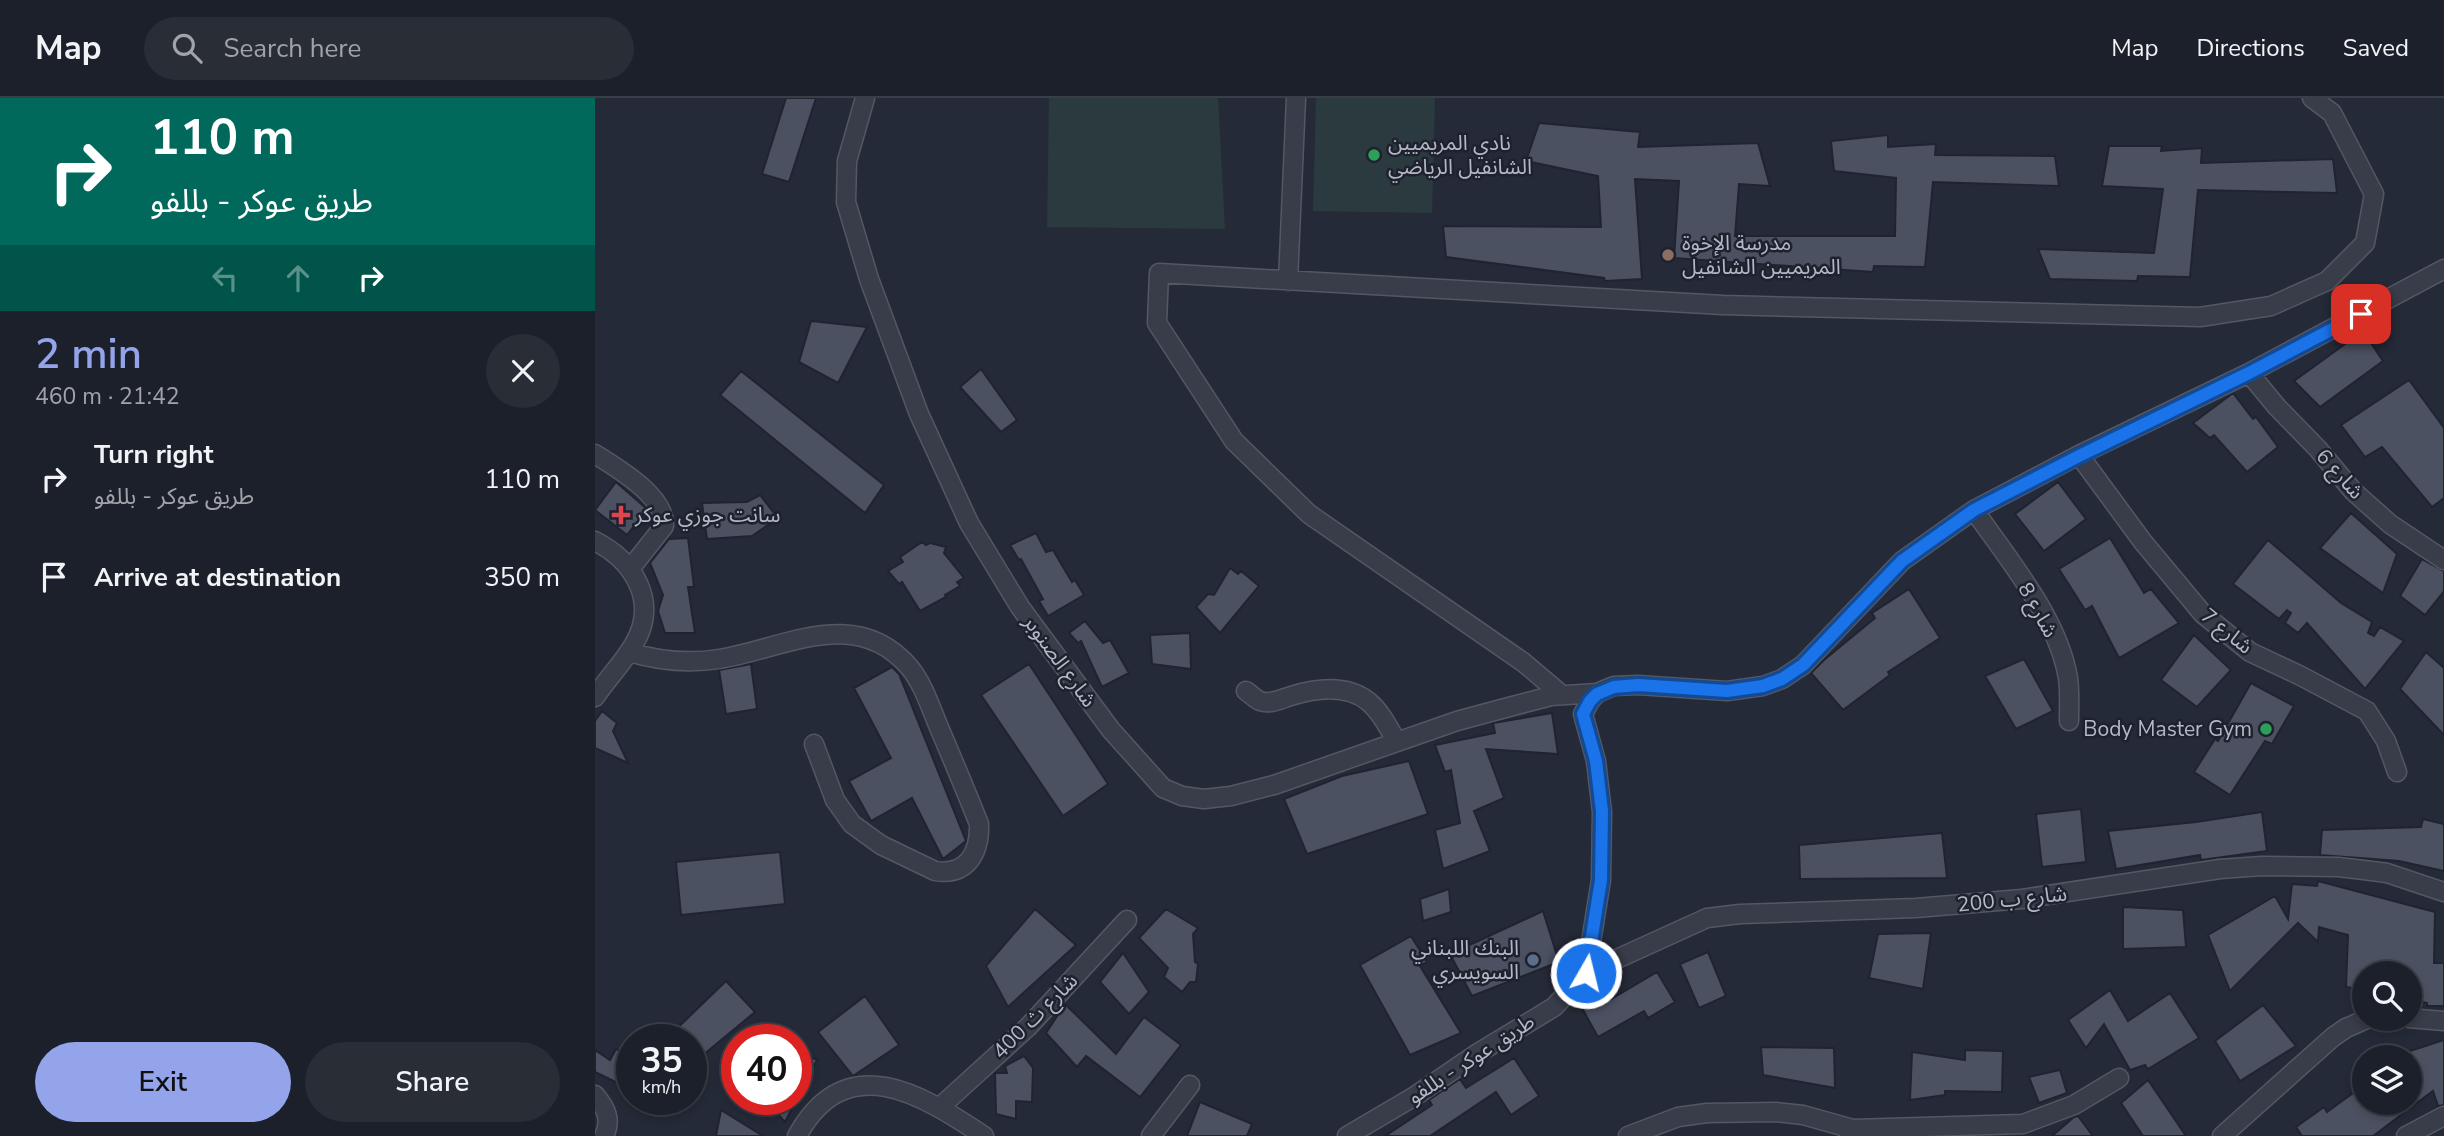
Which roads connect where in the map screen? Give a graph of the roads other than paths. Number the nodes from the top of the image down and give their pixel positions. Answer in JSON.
{"nodes":[{"id":1,"x":865,"y":98,"type":"edge"},
{"id":2,"x":1296,"y":98,"type":"edge"},
{"id":3,"x":2312,"y":98,"type":"edge"},
{"id":4,"x":2444,"y":269,"type":"edge"},
{"id":5,"x":1288,"y":281,"type":"junction"},
{"id":6,"x":2249,"y":373,"type":"junction"},
{"id":7,"x":595,"y":454,"type":"edge"},
{"id":8,"x":2079,"y":456,"type":"junction"},
{"id":9,"x":1974,"y":510,"type":"junction"},
{"id":10,"x":595,"y":541,"type":"edge"},
{"id":11,"x":2444,"y":559,"type":"edge"},
{"id":12,"x":630,"y":569,"type":"junction"},
{"id":13,"x":629,"y":652,"type":"junction"},
{"id":14,"x":616,"y":667,"type":"junction"},
{"id":15,"x":595,"y":673,"type":"edge"},
{"id":16,"x":1247,"y":691,"type":"dead end"},
{"id":17,"x":1597,"y":694,"type":"junction"},
{"id":18,"x":1562,"y":695,"type":"junction"},
{"id":19,"x":595,"y":697,"type":"edge"},
{"id":20,"x":2069,"y":722,"type":"dead end"},
{"id":21,"x":1397,"y":742,"type":"junction"},
{"id":22,"x":814,"y":744,"type":"dead end"},
{"id":23,"x":2397,"y":772,"type":"dead end"},
{"id":24,"x":2444,"y":892,"type":"edge"},
{"id":25,"x":1126,"y":920,"type":"dead end"},
{"id":26,"x":1586,"y":973,"type":"junction"},
{"id":27,"x":2422,"y":1019,"type":"edge"},
{"id":28,"x":2444,"y":1021,"type":"edge"},
{"id":29,"x":2352,"y":1025,"type":"edge"},
{"id":30,"x":2119,"y":1078,"type":"dead end"},
{"id":31,"x":1190,"y":1085,"type":"dead end"},
{"id":32,"x":595,"y":1095,"type":"edge"},
{"id":33,"x":940,"y":1107,"type":"junction"},
{"id":34,"x":2444,"y":1116,"type":"edge"},
{"id":35,"x":1851,"y":1133,"type":"edge"},
{"id":36,"x":2225,"y":1135,"type":"edge"},
{"id":37,"x":604,"y":1136,"type":"edge"},
{"id":38,"x":797,"y":1136,"type":"edge"},
{"id":39,"x":984,"y":1136,"type":"edge"},
{"id":40,"x":1151,"y":1136,"type":"edge"},
{"id":41,"x":1347,"y":1136,"type":"edge"},
{"id":42,"x":1627,"y":1136,"type":"edge"},
{"id":43,"x":2406,"y":1136,"type":"edge"}],
"edges":[{"from":1,"to":21,"type":"street","name":"شارع الصنوبر"},
{"from":2,"to":5,"type":"street"},
{"from":3,"to":5,"type":"street"},
{"from":4,"to":6,"type":"street"},
{"from":5,"to":18,"type":"street"},
{"from":6,"to":8,"type":"street"},
{"from":6,"to":11,"type":"street","name":"شارع 6"},
{"from":7,"to":12,"type":"street"},
{"from":8,"to":9,"type":"street"},
{"from":8,"to":23,"type":"street","name":"شارع 7"},
{"from":9,"to":17,"type":"street"},
{"from":9,"to":20,"type":"street","name":"شارع 8"},
{"from":10,"to":12,"type":"street"},
{"from":12,"to":13,"type":"street"},
{"from":13,"to":14,"type":"street"},
{"from":13,"to":22,"type":"street"},
{"from":14,"to":15,"type":"street"},
{"from":14,"to":19,"type":"street"},
{"from":16,"to":21,"type":"street"},
{"from":17,"to":18,"type":"street","name":"شارع الصنوبر"},
{"from":17,"to":26,"type":"street"},
{"from":18,"to":21,"type":"street","name":"شارع الصنوبر"},
{"from":24,"to":26,"type":"street","name":"شارع ب 200"},
{"from":25,"to":33,"type":"street","name":"شارع ث 400"},
{"from":26,"to":41,"type":"street","name":"طريق عوكر - بللفو"},
{"from":27,"to":28,"type":"street"},
{"from":29,"to":36,"type":"street"},
{"from":30,"to":35,"type":"street"},
{"from":31,"to":40,"type":"street"},
{"from":32,"to":37,"type":"street"},
{"from":33,"to":38,"type":"street"},
{"from":33,"to":39,"type":"street"},
{"from":34,"to":43,"type":"street"},
{"from":35,"to":42,"type":"street"}]}
